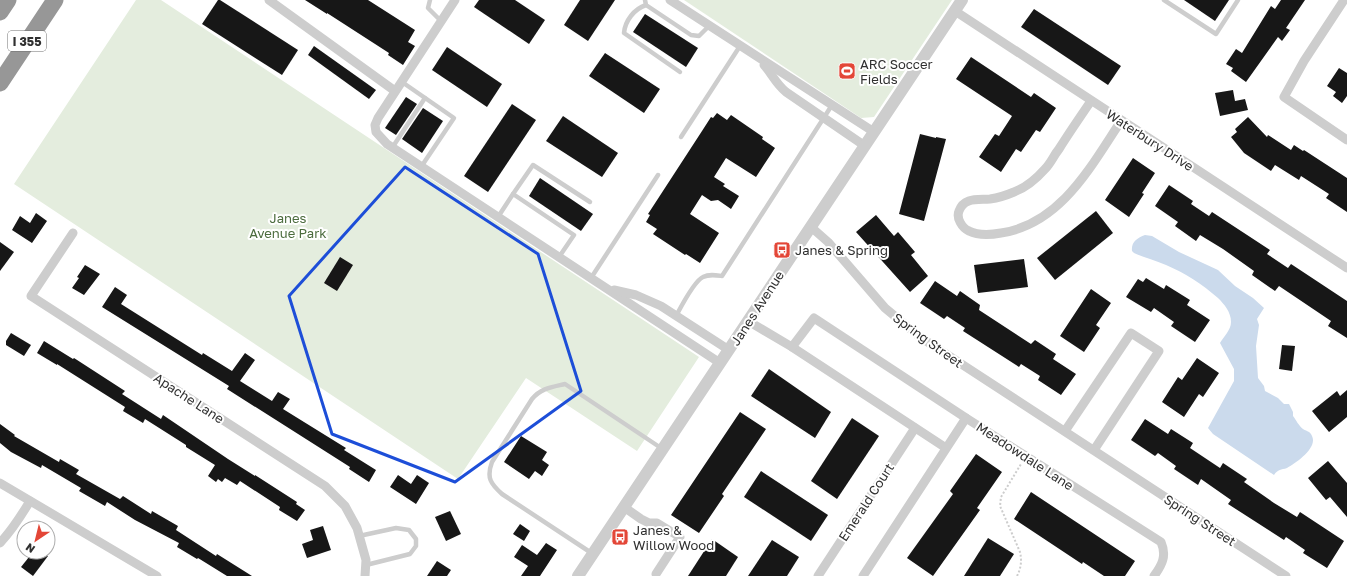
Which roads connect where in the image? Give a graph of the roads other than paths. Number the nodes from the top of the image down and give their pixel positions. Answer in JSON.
{"nodes":[{"id":1,"x":8,"y":0,"type":"edge"},
{"id":2,"x":55,"y":0,"type":"edge"},
{"id":3,"x":269,"y":0,"type":"edge"},
{"id":4,"x":430,"y":0,"type":"edge"},
{"id":5,"x":455,"y":0,"type":"edge"},
{"id":6,"x":670,"y":0,"type":"edge"},
{"id":7,"x":962,"y":0,"type":"edge"},
{"id":8,"x":1164,"y":0,"type":"edge"},
{"id":9,"x":1238,"y":0,"type":"edge"},
{"id":10,"x":1344,"y":0,"type":"edge"},
{"id":11,"x":646,"y":3,"type":"edge"},
{"id":12,"x":955,"y":11,"type":"junction"},
{"id":13,"x":0,"y":12,"type":"edge"},
{"id":14,"x":441,"y":21,"type":"junction"},
{"id":15,"x":709,"y":26,"type":"junction"},
{"id":16,"x":740,"y":46,"type":"junction"},
{"id":17,"x":757,"y":57,"type":"junction"},
{"id":18,"x":680,"y":72,"type":"dead end"},
{"id":19,"x":401,"y":81,"type":"junction"},
{"id":20,"x":0,"y":83,"type":"edge"},
{"id":21,"x":395,"y":91,"type":"junction"},
{"id":22,"x":425,"y":98,"type":"junction"},
{"id":23,"x":1090,"y":101,"type":"junction"},
{"id":24,"x":832,"y":105,"type":"junction"},
{"id":25,"x":823,"y":118,"type":"junction"},
{"id":26,"x":1121,"y":121,"type":"junction"},
{"id":27,"x":874,"y":132,"type":"junction"},
{"id":28,"x":681,"y":138,"type":"dead end"},
{"id":29,"x":1347,"y":140,"type":"edge"},
{"id":30,"x":865,"y":146,"type":"junction"},
{"id":31,"x":392,"y":148,"type":"junction"},
{"id":32,"x":421,"y":166,"type":"junction"},
{"id":33,"x":658,"y":175,"type":"dead end"},
{"id":34,"x":513,"y":194,"type":"junction"},
{"id":35,"x":590,"y":202,"type":"dead end"},
{"id":36,"x":498,"y":217,"type":"junction"},
{"id":37,"x":810,"y":227,"type":"junction"},
{"id":38,"x":73,"y":232,"type":"dead end"},
{"id":39,"x":559,"y":257,"type":"junction"},
{"id":40,"x":1347,"y":268,"type":"edge"},
{"id":41,"x":591,"y":278,"type":"junction"},
{"id":42,"x":608,"y":289,"type":"junction"},
{"id":43,"x":676,"y":316,"type":"junction"},
{"id":44,"x":748,"y":321,"type":"junction"},
{"id":45,"x":792,"y":348,"type":"junction"},
{"id":46,"x":729,"y":350,"type":"junction"},
{"id":47,"x":720,"y":363,"type":"junction"},
{"id":48,"x":966,"y":418,"type":"junction"},
{"id":49,"x":915,"y":428,"type":"junction"},
{"id":50,"x":1065,"y":431,"type":"junction"},
{"id":51,"x":946,"y":448,"type":"junction"},
{"id":52,"x":663,"y":449,"type":"junction"},
{"id":53,"x":1094,"y":450,"type":"junction"},
{"id":54,"x":0,"y":484,"type":"edge"},
{"id":55,"x":30,"y":501,"type":"junction"},
{"id":56,"x":624,"y":507,"type":"junction"},
{"id":57,"x":359,"y":536,"type":"junction"},
{"id":58,"x":0,"y":543,"type":"edge"},
{"id":59,"x":593,"y":554,"type":"junction"},
{"id":60,"x":366,"y":565,"type":"junction"},
{"id":61,"x":656,"y":574,"type":"dead end"},
{"id":62,"x":157,"y":576,"type":"edge"},
{"id":63,"x":365,"y":576,"type":"edge"},
{"id":64,"x":578,"y":576,"type":"edge"},
{"id":65,"x":818,"y":576,"type":"edge"},
{"id":66,"x":863,"y":576,"type":"edge"},
{"id":67,"x":1154,"y":576,"type":"edge"},
{"id":68,"x":1286,"y":576,"type":"edge"}],
"edges":[{"from":1,"to":13,"type":"highway"},
{"from":2,"to":20,"type":"highway","number":"I 355"},
{"from":3,"to":21,"type":"street"},
{"from":4,"to":14,"type":"lane"},
{"from":5,"to":14,"type":"street"},
{"from":6,"to":15,"type":"street"},
{"from":7,"to":12,"type":"street","name":"Janes Avenue"},
{"from":8,"to":9,"type":"lane"},
{"from":10,"to":29,"type":"street"},
{"from":11,"to":15,"type":"lane"},
{"from":11,"to":18,"type":"lane"},
{"from":12,"to":23,"type":"street","name":"Waterbury Drive"},
{"from":12,"to":27,"type":"street","name":"Janes Avenue"},
{"from":14,"to":19,"type":"street"},
{"from":15,"to":16,"type":"street"},
{"from":16,"to":17,"type":"street"},
{"from":16,"to":28,"type":"lane"},
{"from":17,"to":24,"type":"street"},
{"from":17,"to":25,"type":"street"},
{"from":19,"to":21,"type":"street"},
{"from":19,"to":22,"type":"lane"},
{"from":21,"to":31,"type":"street"},
{"from":22,"to":31,"type":"lane"},
{"from":22,"to":32,"type":"lane"},
{"from":23,"to":26,"type":"street","name":"Waterbury Drive"},
{"from":23,"to":26,"type":"street"},
{"from":24,"to":25,"type":"lane"},
{"from":24,"to":27,"type":"street"},
{"from":25,"to":30,"type":"street"},
{"from":25,"to":43,"type":"lane"},
{"from":26,"to":40,"type":"street","name":"Waterbury Drive"},
{"from":27,"to":30,"type":"street","name":"Janes Avenue"},
{"from":30,"to":37,"type":"street","name":"Janes Avenue"},
{"from":31,"to":32,"type":"street"},
{"from":32,"to":36,"type":"street"},
{"from":33,"to":41,"type":"lane"},
{"from":34,"to":35,"type":"lane"},
{"from":34,"to":36,"type":"lane"},
{"from":34,"to":39,"type":"lane"},
{"from":36,"to":39,"type":"street"},
{"from":37,"to":44,"type":"street","name":"Janes Avenue"},
{"from":37,"to":50,"type":"street","name":"Spring Street"},
{"from":38,"to":57,"type":"street","name":"Apache Lane"},
{"from":39,"to":41,"type":"street"},
{"from":41,"to":42,"type":"street"},
{"from":42,"to":43,"type":"street"},
{"from":42,"to":47,"type":"street"},
{"from":43,"to":46,"type":"street"},
{"from":44,"to":45,"type":"street"},
{"from":44,"to":46,"type":"street","name":"Janes Avenue"},
{"from":45,"to":48,"type":"street"},
{"from":45,"to":49,"type":"street"},
{"from":46,"to":47,"type":"street","name":"Janes Avenue"},
{"from":47,"to":52,"type":"street","name":"Janes Avenue"},
{"from":48,"to":51,"type":"street","name":"Meadowdale Lane"},
{"from":48,"to":67,"type":"street","name":"Meadowdale Lane"},
{"from":49,"to":51,"type":"street"},
{"from":49,"to":65,"type":"street","name":"Emerald Court"},
{"from":50,"to":53,"type":"street","name":"Spring Street"},
{"from":50,"to":53,"type":"street"},
{"from":51,"to":66,"type":"street"},
{"from":52,"to":56,"type":"street","name":"Janes Avenue"},
{"from":52,"to":59,"type":"lane"},
{"from":53,"to":68,"type":"street","name":"Spring Street"},
{"from":54,"to":55,"type":"street"},
{"from":55,"to":58,"type":"street"},
{"from":55,"to":62,"type":"street"},
{"from":56,"to":59,"type":"street","name":"Janes Avenue"},
{"from":56,"to":61,"type":"street"},
{"from":57,"to":60,"type":"street","name":"Apache Lane"},
{"from":57,"to":60,"type":"lane"},
{"from":59,"to":64,"type":"street","name":"Janes Avenue"},
{"from":60,"to":63,"type":"street","name":"Apache Lane"}]}
